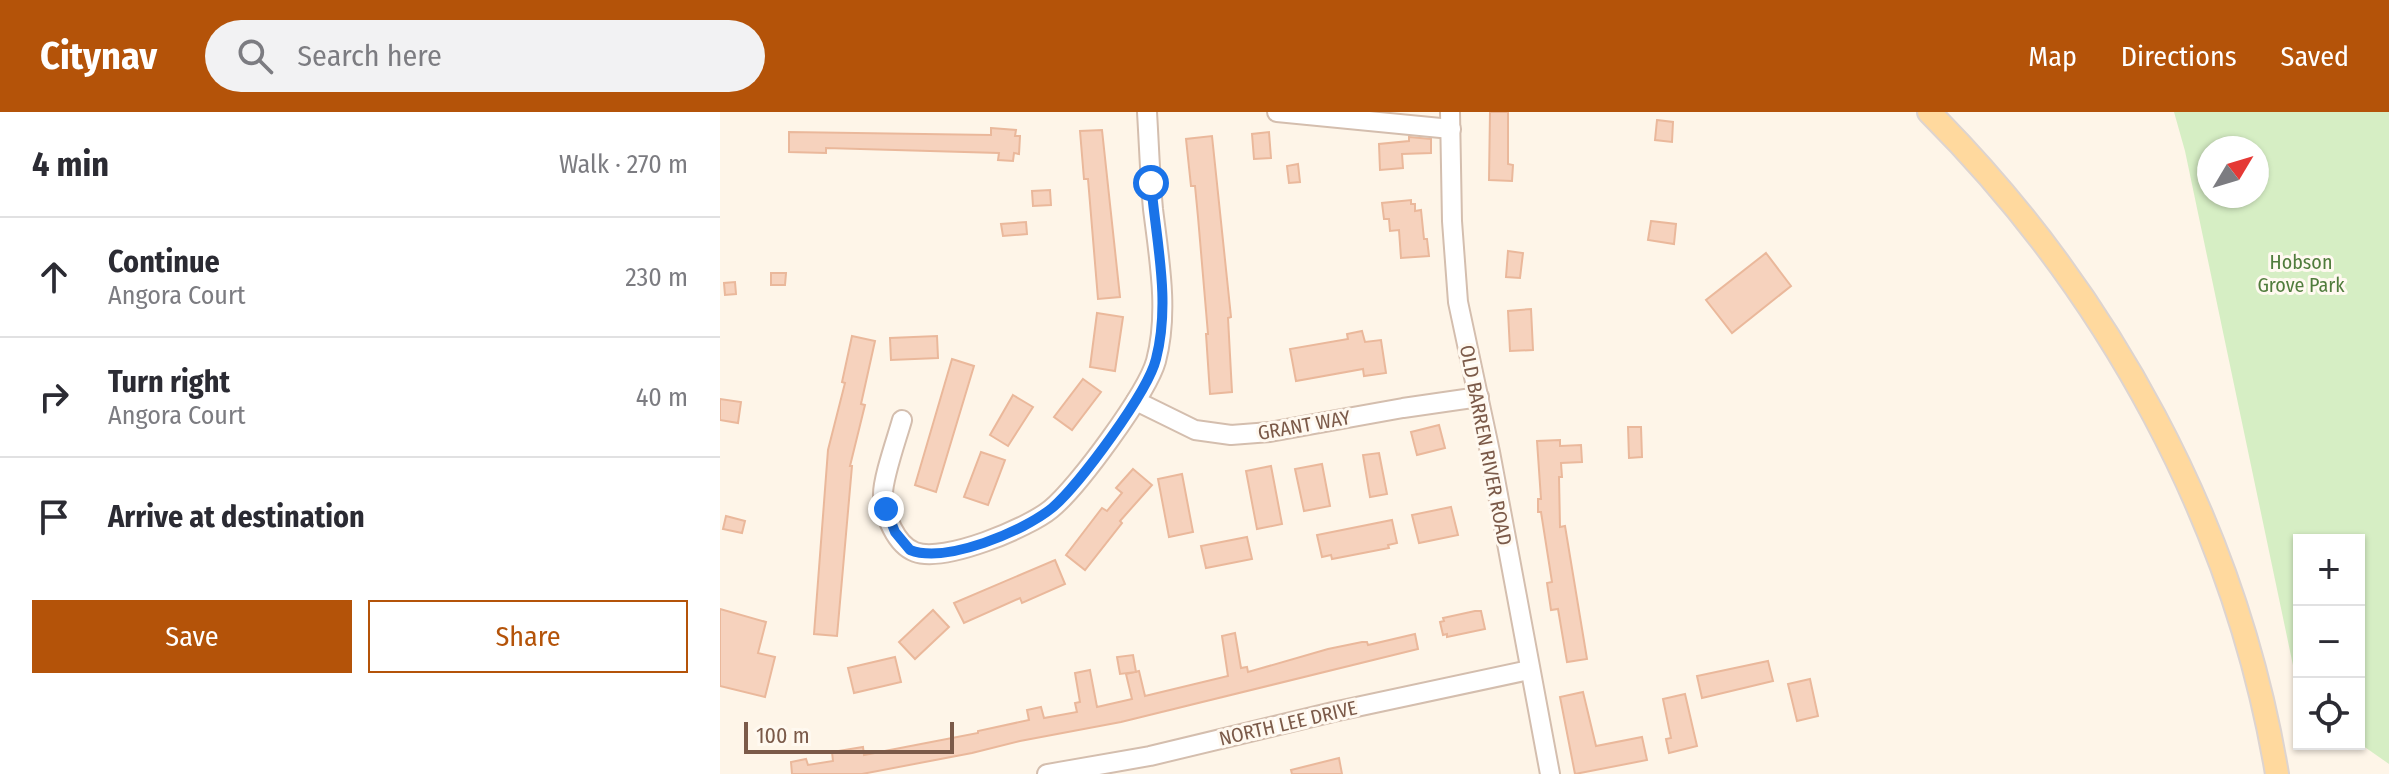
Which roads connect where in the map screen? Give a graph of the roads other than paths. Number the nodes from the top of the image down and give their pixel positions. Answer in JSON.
{"nodes":[{"id":1,"x":1147,"y":112,"type":"edge"},
{"id":2,"x":1277,"y":112,"type":"edge"},
{"id":3,"x":1929,"y":112,"type":"edge"},
{"id":4,"x":1450,"y":120,"type":"edge"},
{"id":5,"x":1479,"y":397,"type":"junction"},
{"id":6,"x":1136,"y":401,"type":"junction"},
{"id":7,"x":902,"y":420,"type":"dead end"},
{"id":8,"x":1529,"y":670,"type":"junction"},
{"id":9,"x":1047,"y":774,"type":"edge"},
{"id":10,"x":1550,"y":774,"type":"edge"},
{"id":11,"x":2277,"y":774,"type":"edge"}],
"edges":[{"from":1,"to":6,"type":"street"},
{"from":2,"to":4,"type":"street"},
{"from":3,"to":11,"type":"main road"},
{"from":4,"to":5,"type":"street","name":"OLD BARREN RIVER ROAD"},
{"from":5,"to":6,"type":"street","name":"GRANT WAY"},
{"from":5,"to":8,"type":"street","name":"OLD BARREN RIVER ROAD"},
{"from":6,"to":7,"type":"street"},
{"from":8,"to":9,"type":"street","name":"NORTH LEE DRIVE"},
{"from":8,"to":10,"type":"street","name":"OLD BARREN RIVER ROAD"}]}
